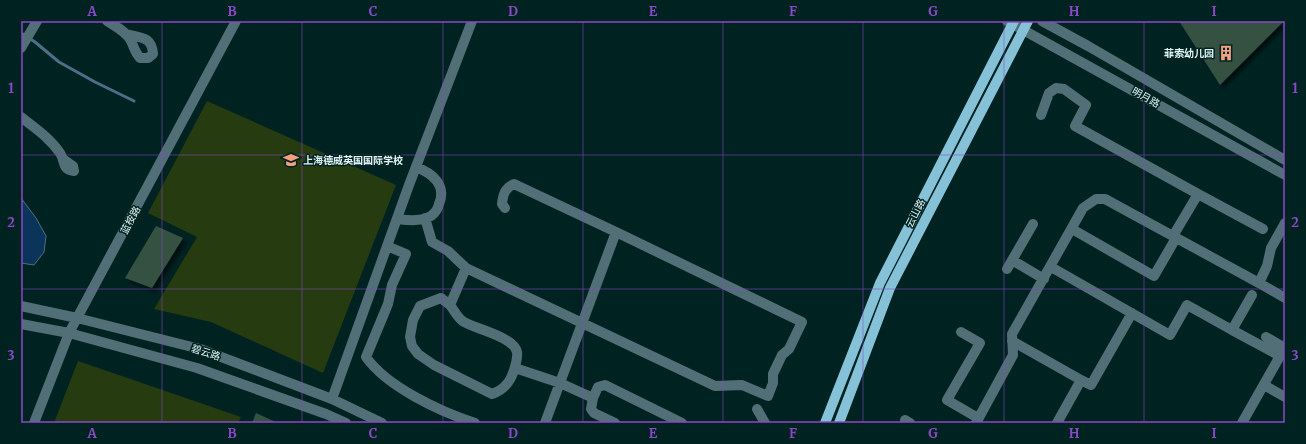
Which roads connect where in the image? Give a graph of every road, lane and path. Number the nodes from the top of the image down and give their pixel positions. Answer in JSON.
{"nodes":[{"id":1,"x":37,"y":21,"type":"edge"},
{"id":2,"x":107,"y":21,"type":"edge"},
{"id":3,"x":236,"y":21,"type":"edge"},
{"id":4,"x":472,"y":21,"type":"edge"},
{"id":5,"x":1042,"y":21,"type":"edge"},
{"id":6,"x":1011,"y":22,"type":"edge"},
{"id":7,"x":1025,"y":25,"type":"edge"},
{"id":8,"x":126,"y":34,"type":"dead end"},
{"id":9,"x":21,"y":48,"type":"edge"},
{"id":10,"x":1041,"y":115,"type":"dead end"},
{"id":11,"x":21,"y":116,"type":"edge"},
{"id":12,"x":63,"y":159,"type":"dead end"},
{"id":13,"x":1285,"y":160,"type":"edge"},
{"id":14,"x":416,"y":167,"type":"junction"},
{"id":15,"x":1285,"y":175,"type":"edge"},
{"id":16,"x":1198,"y":194,"type":"junction"},
{"id":17,"x":505,"y":208,"type":"dead end"},
{"id":18,"x":425,"y":218,"type":"junction"},
{"id":19,"x":397,"y":219,"type":"junction"},
{"id":20,"x":1285,"y":223,"type":"edge"},
{"id":21,"x":1033,"y":224,"type":"dead end"},
{"id":22,"x":1072,"y":229,"type":"junction"},
{"id":23,"x":1263,"y":229,"type":"dead end"},
{"id":24,"x":616,"y":232,"type":"junction"},
{"id":25,"x":1175,"y":237,"type":"junction"},
{"id":26,"x":387,"y":246,"type":"junction"},
{"id":27,"x":1051,"y":267,"type":"junction"},
{"id":28,"x":466,"y":268,"type":"junction"},
{"id":29,"x":1044,"y":279,"type":"junction"},
{"id":30,"x":1259,"y":283,"type":"junction"},
{"id":31,"x":1252,"y":295,"type":"dead end"},
{"id":32,"x":1285,"y":298,"type":"edge"},
{"id":33,"x":450,"y":305,"type":"junction"},
{"id":34,"x":21,"y":306,"type":"edge"},
{"id":35,"x":1132,"y":313,"type":"junction"},
{"id":36,"x":77,"y":318,"type":"junction"},
{"id":37,"x":582,"y":323,"type":"junction"},
{"id":38,"x":21,"y":324,"type":"edge"},
{"id":39,"x":1232,"y":330,"type":"junction"},
{"id":40,"x":961,"y":332,"type":"dead end"},
{"id":41,"x":69,"y":333,"type":"junction"},
{"id":42,"x":1266,"y":337,"type":"dead end"},
{"id":43,"x":1012,"y":341,"type":"junction"},
{"id":44,"x":1285,"y":348,"type":"edge"},
{"id":45,"x":348,"y":353,"type":"junction"},
{"id":46,"x":366,"y":357,"type":"junction"},
{"id":47,"x":515,"y":368,"type":"junction"},
{"id":48,"x":1081,"y":380,"type":"junction"},
{"id":49,"x":560,"y":383,"type":"junction"},
{"id":50,"x":1264,"y":385,"type":"junction"},
{"id":51,"x":1285,"y":397,"type":"edge"},
{"id":52,"x":593,"y":398,"type":"junction"},
{"id":53,"x":332,"y":399,"type":"junction"},
{"id":54,"x":757,"y":409,"type":"dead end"},
{"id":55,"x":977,"y":421,"type":"edge"},
{"id":56,"x":34,"y":423,"type":"edge"},
{"id":57,"x":346,"y":423,"type":"edge"},
{"id":58,"x":382,"y":423,"type":"edge"},
{"id":59,"x":475,"y":423,"type":"edge"},
{"id":60,"x":545,"y":423,"type":"edge"},
{"id":61,"x":615,"y":423,"type":"edge"},
{"id":62,"x":682,"y":423,"type":"edge"},
{"id":63,"x":765,"y":423,"type":"edge"},
{"id":64,"x":825,"y":423,"type":"edge"},
{"id":65,"x":839,"y":423,"type":"edge"},
{"id":66,"x":1056,"y":423,"type":"edge"},
{"id":67,"x":1243,"y":423,"type":"edge"}],
"edges":[{"from":1,"to":9,"type":"street"},
{"from":2,"to":8,"type":"street"},
{"from":3,"to":36,"type":"street","name":"蓝桉路"},
{"from":4,"to":14,"type":"street"},
{"from":5,"to":13,"type":"street","name":"明月路"},
{"from":6,"to":7,"type":"street","name":"明月路"},
{"from":6,"to":64,"type":"main road","name":"云山路"},
{"from":7,"to":15,"type":"street","name":"明月路"},
{"from":7,"to":65,"type":"main road","name":"云山路"},
{"from":10,"to":16,"type":"street"},
{"from":11,"to":12,"type":"street"},
{"from":14,"to":18,"type":"street"},
{"from":14,"to":19,"type":"street"},
{"from":16,"to":23,"type":"street"},
{"from":16,"to":25,"type":"street"},
{"from":17,"to":24,"type":"street"},
{"from":18,"to":19,"type":"street"},
{"from":18,"to":28,"type":"street"},
{"from":19,"to":26,"type":"street"},
{"from":20,"to":30,"type":"street"},
{"from":21,"to":29,"type":"street"},
{"from":22,"to":25,"type":"street"},
{"from":22,"to":25,"type":"street"},
{"from":22,"to":27,"type":"street"},
{"from":24,"to":37,"type":"street"},
{"from":24,"to":37,"type":"street"},
{"from":25,"to":30,"type":"street"},
{"from":26,"to":45,"type":"street"},
{"from":26,"to":46,"type":"street"},
{"from":27,"to":29,"type":"street"},
{"from":27,"to":35,"type":"street"},
{"from":28,"to":33,"type":"street"},
{"from":28,"to":37,"type":"street"},
{"from":29,"to":43,"type":"street"},
{"from":30,"to":32,"type":"street"},
{"from":31,"to":39,"type":"street"},
{"from":33,"to":47,"type":"street"},
{"from":33,"to":47,"type":"street"},
{"from":34,"to":36,"type":"street","name":"碧云路"},
{"from":35,"to":39,"type":"street"},
{"from":35,"to":48,"type":"street"},
{"from":36,"to":41,"type":"street","name":"蓝桉路"},
{"from":36,"to":53,"type":"street","name":"碧云路"},
{"from":37,"to":49,"type":"street"},
{"from":38,"to":41,"type":"street","name":"碧云路"},
{"from":39,"to":50,"type":"street"},
{"from":40,"to":55,"type":"street"},
{"from":41,"to":56,"type":"street","name":"蓝桉路"},
{"from":41,"to":57,"type":"street","name":"碧云路"},
{"from":42,"to":44,"type":"street"},
{"from":43,"to":48,"type":"street"},
{"from":43,"to":55,"type":"street"},
{"from":45,"to":46,"type":"street"},
{"from":45,"to":53,"type":"street"},
{"from":46,"to":59,"type":"street"},
{"from":47,"to":49,"type":"street"},
{"from":48,"to":66,"type":"street"},
{"from":49,"to":52,"type":"street"},
{"from":49,"to":60,"type":"street"},
{"from":50,"to":51,"type":"street"},
{"from":50,"to":67,"type":"street"},
{"from":52,"to":61,"type":"street"},
{"from":52,"to":62,"type":"street"},
{"from":53,"to":58,"type":"street","name":"碧云路"},
{"from":54,"to":63,"type":"street"}]}
